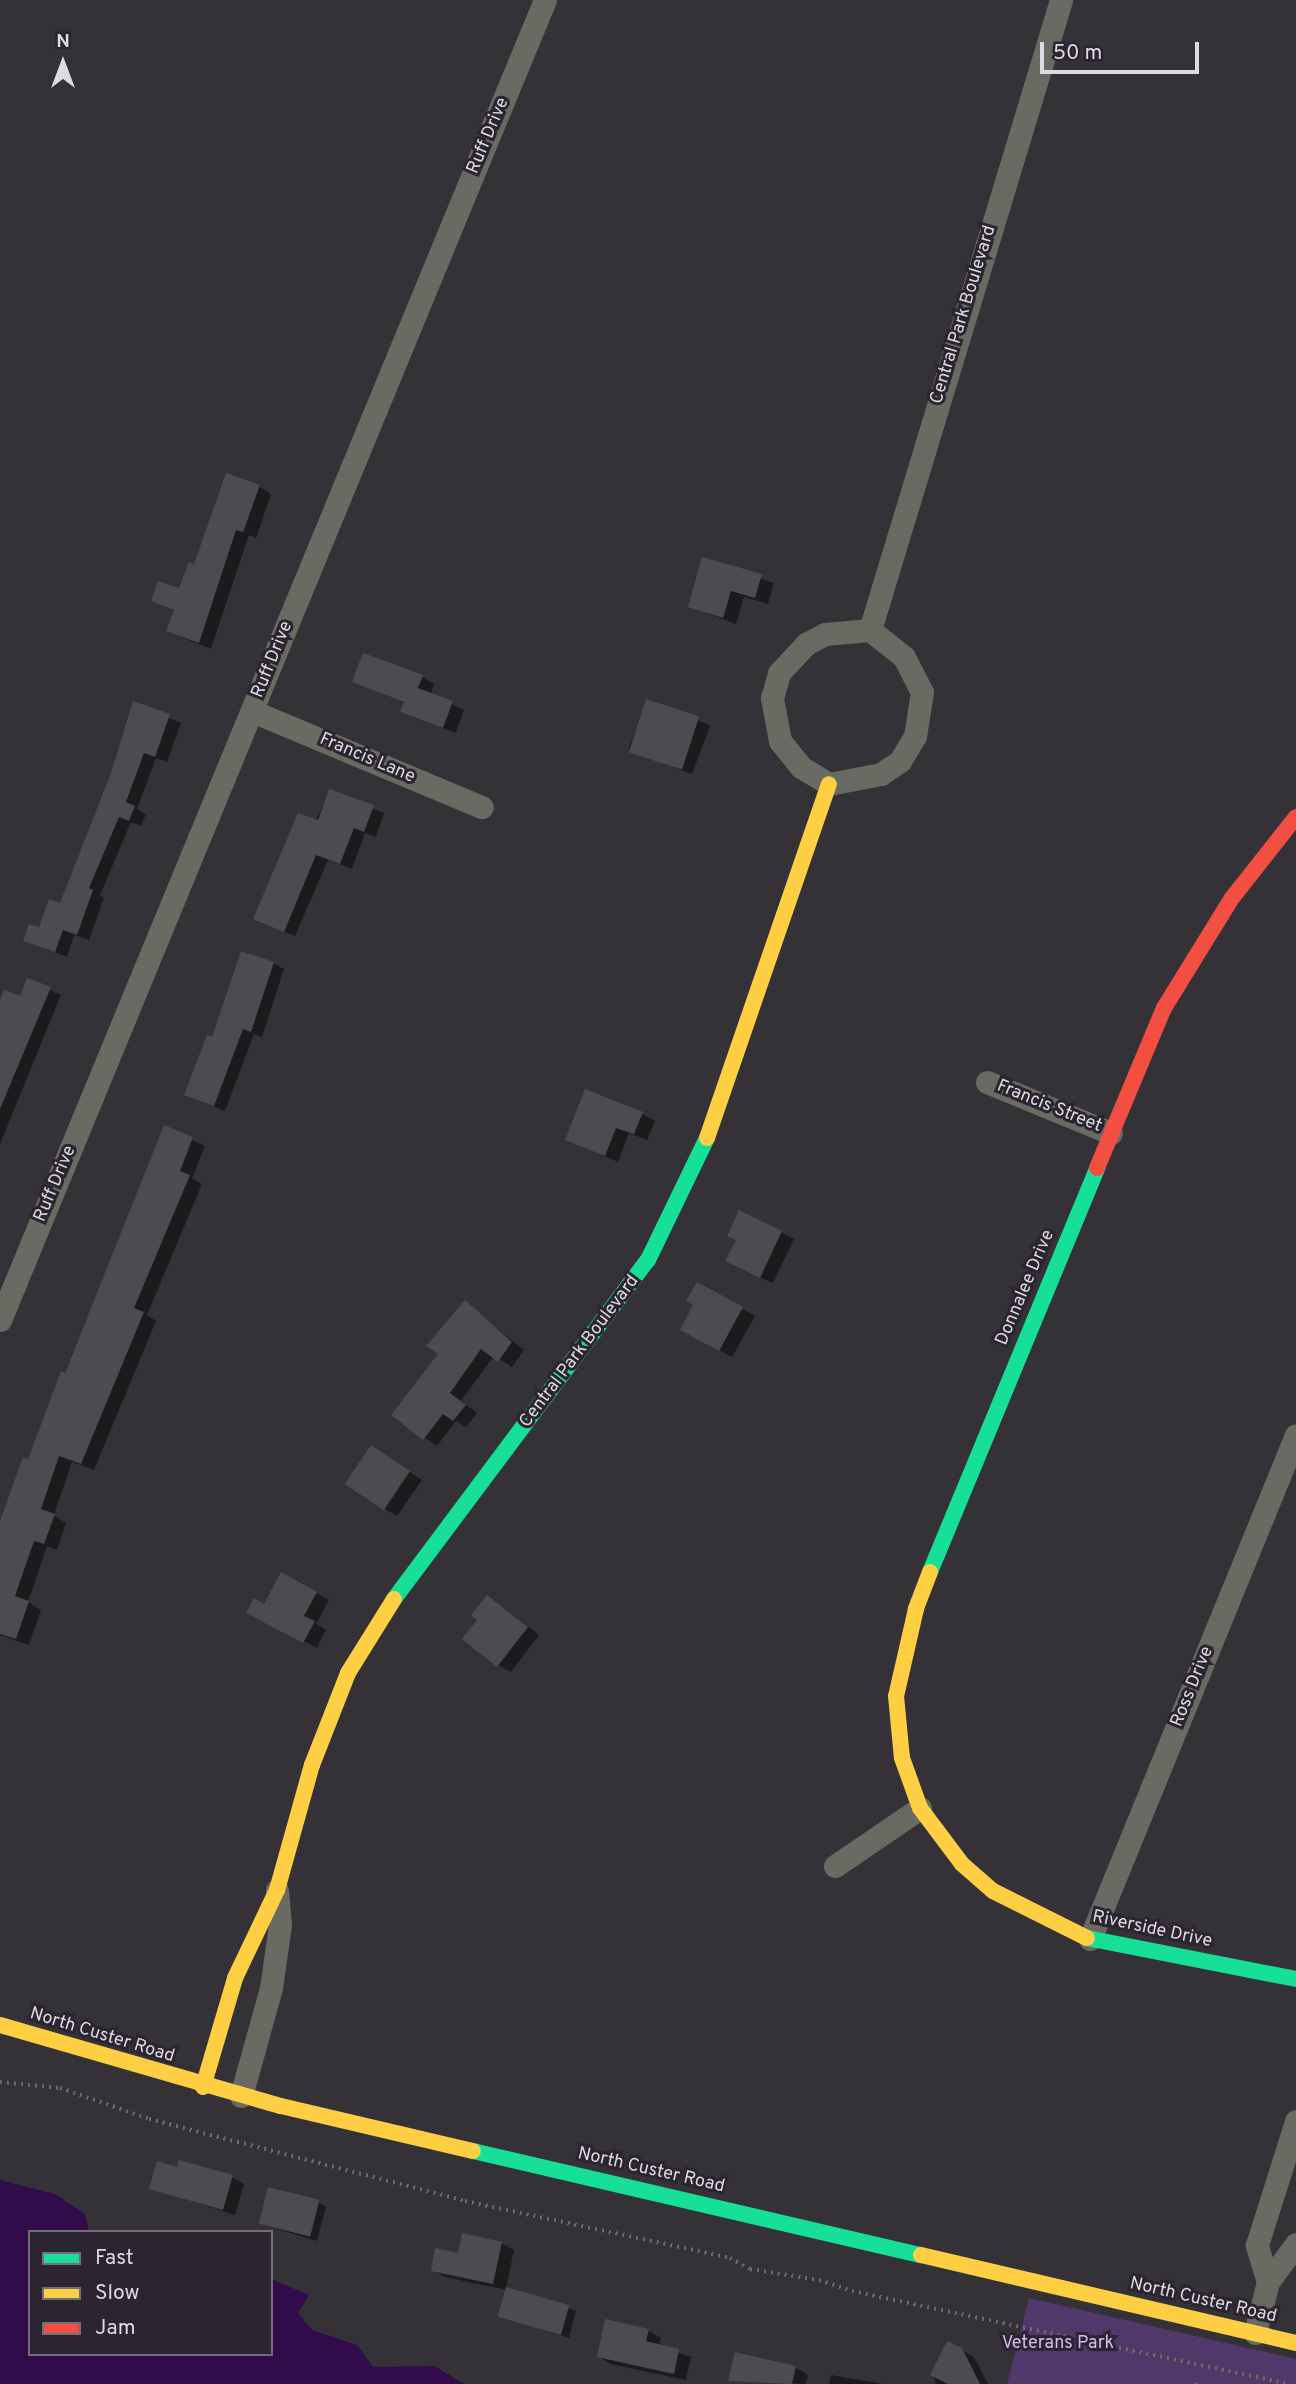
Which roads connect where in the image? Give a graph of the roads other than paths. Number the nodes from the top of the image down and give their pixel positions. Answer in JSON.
{"nodes":[{"id":1,"x":545,"y":0,"type":"edge"},
{"id":2,"x":1060,"y":0,"type":"edge"},
{"id":3,"x":870,"y":630,"type":"junction"},
{"id":4,"x":253,"y":711,"type":"junction"},
{"id":5,"x":829,"y":784,"type":"junction"},
{"id":6,"x":482,"y":807,"type":"dead end"},
{"id":7,"x":1296,"y":817,"type":"edge"},
{"id":8,"x":987,"y":1082,"type":"dead end"},
{"id":9,"x":1111,"y":1133,"type":"junction"},
{"id":10,"x":0,"y":1320,"type":"edge"},
{"id":11,"x":1296,"y":1435,"type":"edge"},
{"id":12,"x":920,"y":1808,"type":"junction"},
{"id":13,"x":835,"y":1866,"type":"dead end"},
{"id":14,"x":277,"y":1890,"type":"junction"},
{"id":15,"x":1090,"y":1939,"type":"junction"},
{"id":16,"x":1296,"y":1979,"type":"edge"},
{"id":17,"x":0,"y":2025,"type":"edge"},
{"id":18,"x":203,"y":2087,"type":"junction"},
{"id":19,"x":241,"y":2096,"type":"junction"},
{"id":20,"x":1296,"y":2121,"type":"edge"},
{"id":21,"x":1296,"y":2244,"type":"edge"},
{"id":22,"x":1268,"y":2282,"type":"junction"},
{"id":23,"x":1255,"y":2333,"type":"junction"},
{"id":24,"x":1296,"y":2343,"type":"edge"}],
"edges":[{"from":1,"to":4,"type":"street","name":"Ruff Drive"},
{"from":2,"to":3,"type":"street","name":"Central Park Boulevard"},
{"from":3,"to":5,"type":"street"},
{"from":3,"to":5,"type":"street"},
{"from":4,"to":6,"type":"street","name":"Francis Lane"},
{"from":4,"to":10,"type":"street","name":"Ruff Drive"},
{"from":5,"to":14,"type":"street","name":"Central Park Boulevard"},
{"from":7,"to":9,"type":"street","name":"Donnalee Drive"},
{"from":8,"to":9,"type":"street","name":"Francis Street"},
{"from":9,"to":12,"type":"street","name":"Donnalee Drive"},
{"from":11,"to":15,"type":"street","name":"Ross Drive"},
{"from":12,"to":13,"type":"street"},
{"from":12,"to":15,"type":"street","name":"Riverside Drive"},
{"from":14,"to":18,"type":"street","name":"Central Park Boulevard"},
{"from":14,"to":19,"type":"street","name":"Central Park Boulevard"},
{"from":15,"to":16,"type":"street","name":"Riverside Drive"},
{"from":17,"to":18,"type":"street","name":"North Custer Road"},
{"from":18,"to":19,"type":"street","name":"North Custer Road"},
{"from":19,"to":23,"type":"street","name":"North Custer Road"},
{"from":20,"to":22,"type":"street"},
{"from":21,"to":22,"type":"street"},
{"from":22,"to":23,"type":"street"},
{"from":23,"to":24,"type":"street","name":"North Custer Road"}]}
